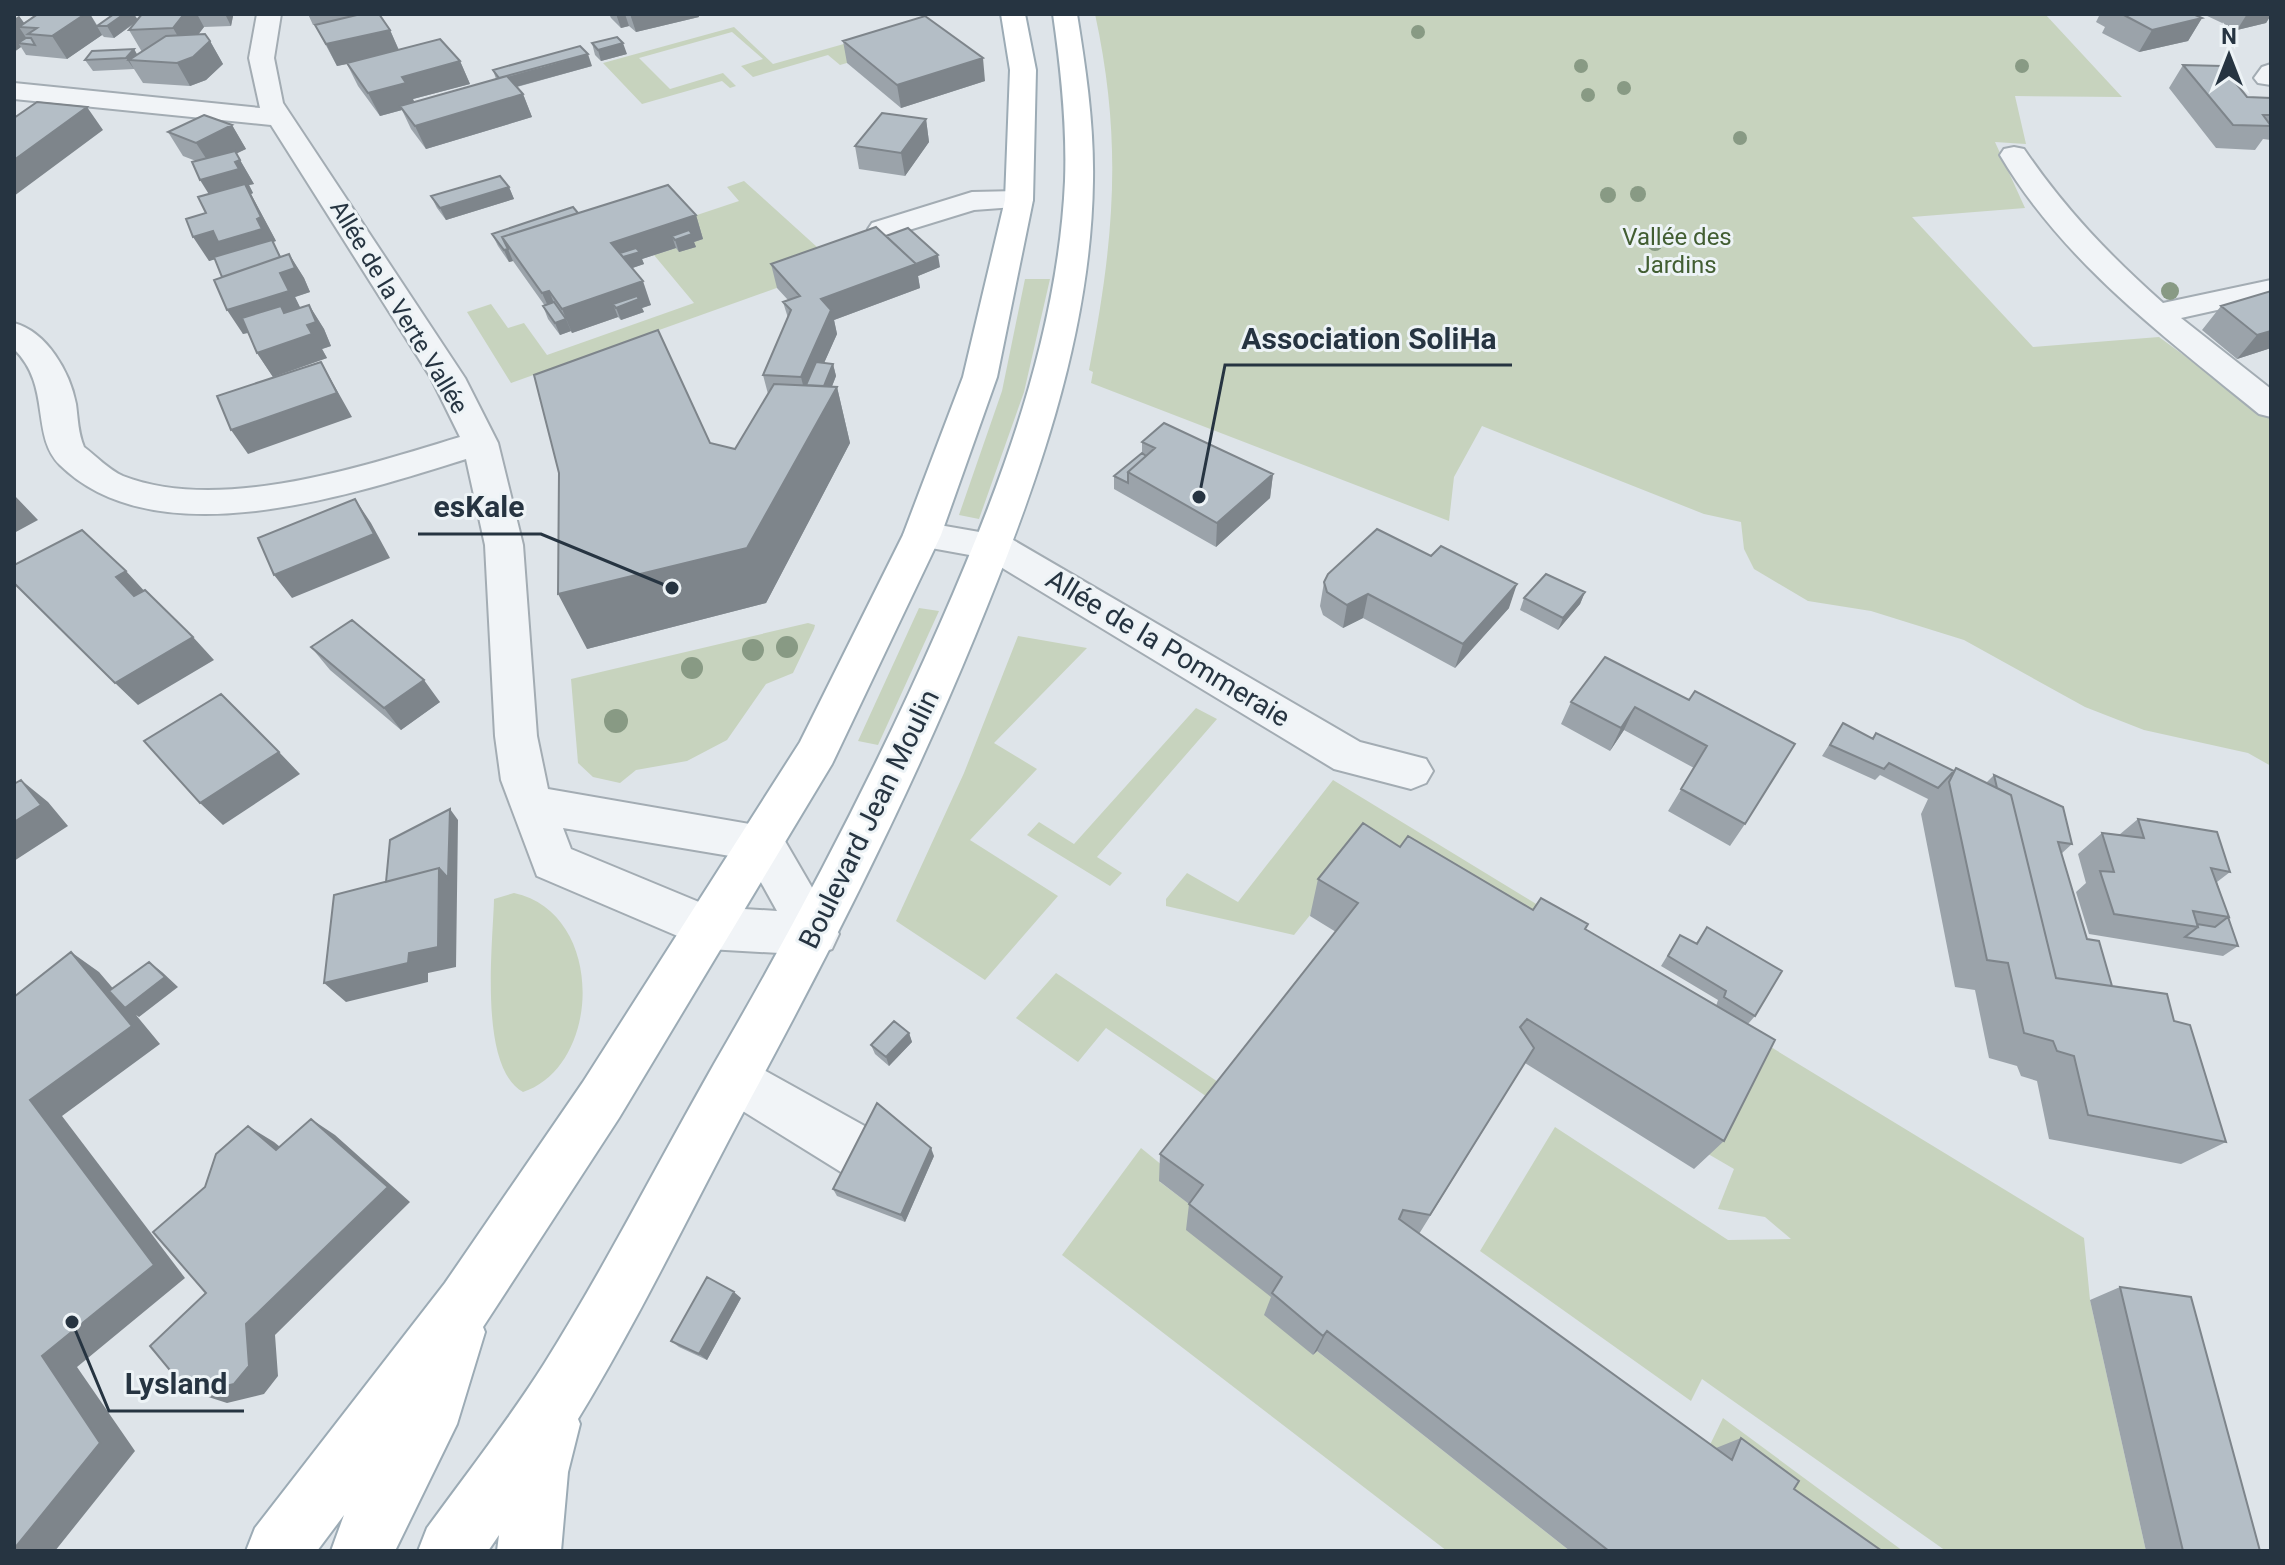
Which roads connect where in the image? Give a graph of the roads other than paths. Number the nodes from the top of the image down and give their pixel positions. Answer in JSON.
{"nodes":[{"id":1,"x":269,"y":14,"type":"edge"},
{"id":2,"x":1013,"y":14,"type":"edge"},
{"id":3,"x":1065,"y":14,"type":"edge"},
{"id":4,"x":14,"y":91,"type":"edge"},
{"id":5,"x":281,"y":118,"type":"junction"},
{"id":6,"x":2014,"y":155,"type":"dead end"},
{"id":7,"x":1019,"y":200,"type":"junction"},
{"id":8,"x":883,"y":229,"type":"edge"},
{"id":9,"x":2271,"y":289,"type":"edge"},
{"id":10,"x":2156,"y":314,"type":"junction"},
{"id":11,"x":14,"y":333,"type":"edge"},
{"id":12,"x":2271,"y":406,"type":"edge"},
{"id":13,"x":480,"y":443,"type":"junction"},
{"id":14,"x":922,"y":535,"type":"junction"},
{"id":15,"x":995,"y":546,"type":"junction"},
{"id":16,"x":1411,"y":771,"type":"dead end"},
{"id":17,"x":533,"y":805,"type":"junction"},
{"id":18,"x":762,"y":842,"type":"junction"},
{"id":19,"x":708,"y":928,"type":"junction"},
{"id":20,"x":815,"y":934,"type":"junction"},
{"id":21,"x":735,"y":1078,"type":"junction"},
{"id":22,"x":860,"y":1153,"type":"edge"},
{"id":23,"x":465,"y":1303,"type":"junction"},
{"id":24,"x":565,"y":1385,"type":"junction"},
{"id":25,"x":278,"y":1551,"type":"edge"},
{"id":26,"x":363,"y":1551,"type":"edge"},
{"id":27,"x":450,"y":1551,"type":"edge"},
{"id":28,"x":529,"y":1551,"type":"edge"}],
"edges":[{"from":1,"to":5,"type":"street","name":"Allée de la Verte Vallée"},
{"from":2,"to":7,"type":"main road"},
{"from":3,"to":15,"type":"main road","name":"Boulevard Jean Moulin"},
{"from":4,"to":5,"type":"street"},
{"from":5,"to":13,"type":"street","name":"Allée de la Verte Vallée"},
{"from":6,"to":10,"type":"street"},
{"from":7,"to":8,"type":"street"},
{"from":7,"to":14,"type":"main road"},
{"from":9,"to":10,"type":"street"},
{"from":10,"to":12,"type":"street"},
{"from":11,"to":13,"type":"street"},
{"from":13,"to":17,"type":"street","name":"Allée de la Verte Vallée"},
{"from":14,"to":15,"type":"street","name":"Allée de la Pommeraie"},
{"from":14,"to":18,"type":"main road"},
{"from":15,"to":16,"type":"street","name":"Allée de la Pommeraie"},
{"from":15,"to":20,"type":"main road","name":"Boulevard Jean Moulin"},
{"from":17,"to":18,"type":"street"},
{"from":17,"to":19,"type":"street","name":"Allée de la Verte Vallée"},
{"from":18,"to":19,"type":"main road"},
{"from":18,"to":20,"type":"street"},
{"from":19,"to":20,"type":"street","name":"Allée de la Verte Vallée"},
{"from":19,"to":23,"type":"main road"},
{"from":20,"to":21,"type":"main road","name":"Boulevard Jean Moulin"},
{"from":21,"to":22,"type":"street"},
{"from":21,"to":24,"type":"main road","name":"Boulevard Jean Moulin"},
{"from":23,"to":25,"type":"main road"},
{"from":23,"to":26,"type":"main road"},
{"from":24,"to":27,"type":"main road","name":"Boulevard Jean Moulin"},
{"from":24,"to":28,"type":"main road"}]}
